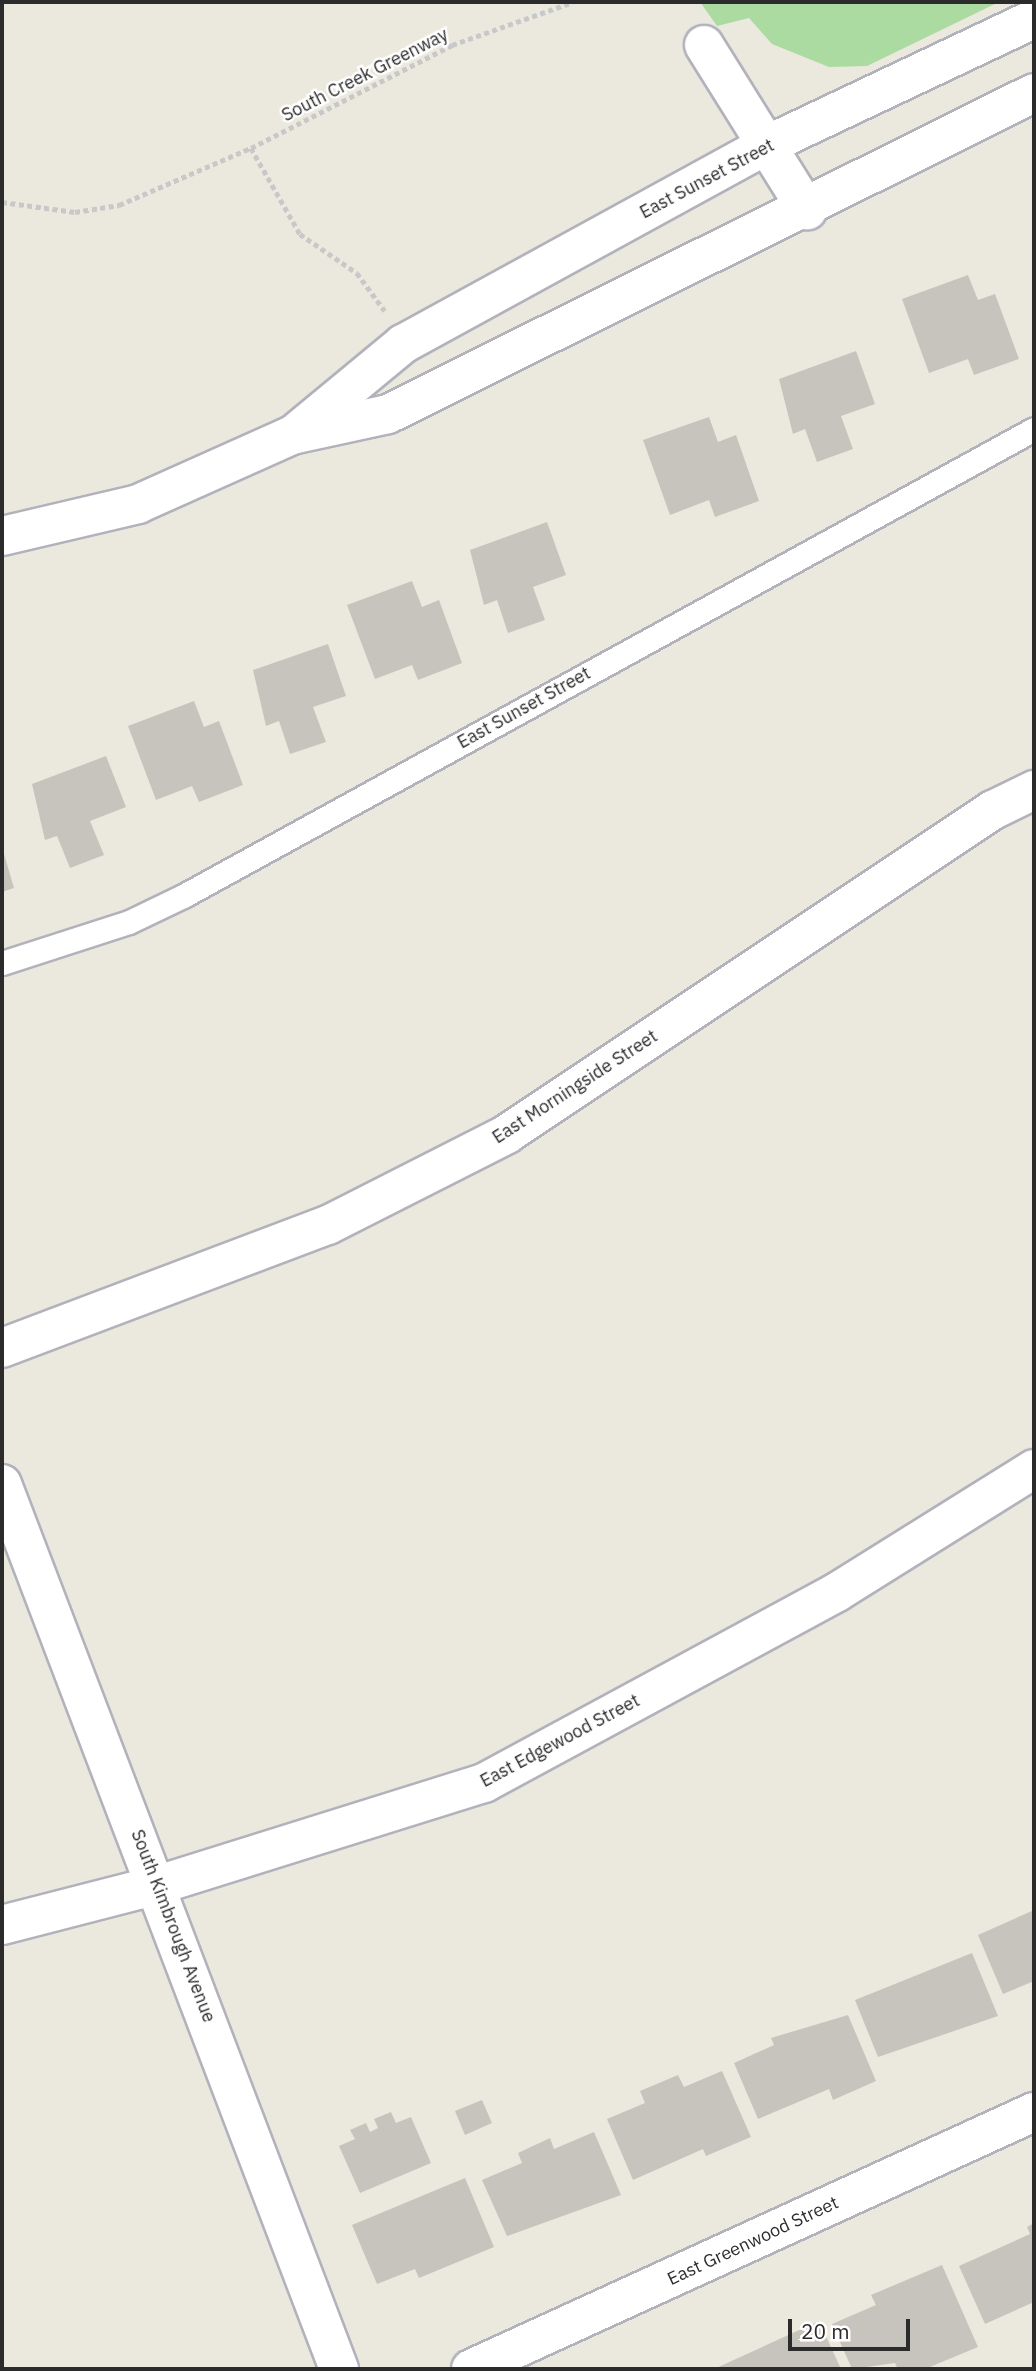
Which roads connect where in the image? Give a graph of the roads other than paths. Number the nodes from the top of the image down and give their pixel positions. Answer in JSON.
{"nodes":[{"id":1,"x":1034,"y":19,"type":"edge"},
{"id":2,"x":704,"y":46,"type":"dead end"},
{"id":3,"x":1034,"y":93,"type":"edge"},
{"id":4,"x":767,"y":145,"type":"junction"},
{"id":5,"x":807,"y":210,"type":"junction"},
{"id":6,"x":1034,"y":429,"type":"edge"},
{"id":7,"x":292,"y":435,"type":"junction"},
{"id":8,"x":2,"y":536,"type":"edge"},
{"id":9,"x":1034,"y":790,"type":"edge"},
{"id":10,"x":2,"y":963,"type":"edge"},
{"id":11,"x":2,"y":1348,"type":"edge"},
{"id":12,"x":1034,"y":1469,"type":"edge"},
{"id":13,"x":2,"y":1484,"type":"edge"},
{"id":14,"x":158,"y":1885,"type":"junction"},
{"id":15,"x":2,"y":1925,"type":"edge"},
{"id":16,"x":1034,"y":2112,"type":"edge"},
{"id":17,"x":339,"y":2369,"type":"edge"},
{"id":18,"x":471,"y":2369,"type":"edge"}],
"edges":[{"from":1,"to":4,"type":"street","name":"East Sunset Street"},
{"from":2,"to":4,"type":"street"},
{"from":3,"to":5,"type":"street","name":"East Sunset Street"},
{"from":4,"to":5,"type":"street"},
{"from":4,"to":7,"type":"street","name":"East Sunset Street"},
{"from":5,"to":7,"type":"street","name":"East Sunset Street"},
{"from":6,"to":10,"type":"lane","name":"East Sunset Street"},
{"from":7,"to":8,"type":"street","name":"East Sunset Street"},
{"from":9,"to":11,"type":"street","name":"East Morningside Street"},
{"from":12,"to":14,"type":"street","name":"East Edgewood Street"},
{"from":13,"to":14,"type":"street","name":"South Kimbrough Avenue"},
{"from":14,"to":15,"type":"street","name":"East Edgewood Street"},
{"from":14,"to":17,"type":"street","name":"South Kimbrough Avenue"},
{"from":16,"to":18,"type":"street","name":"East Greenwood Street"}]}
